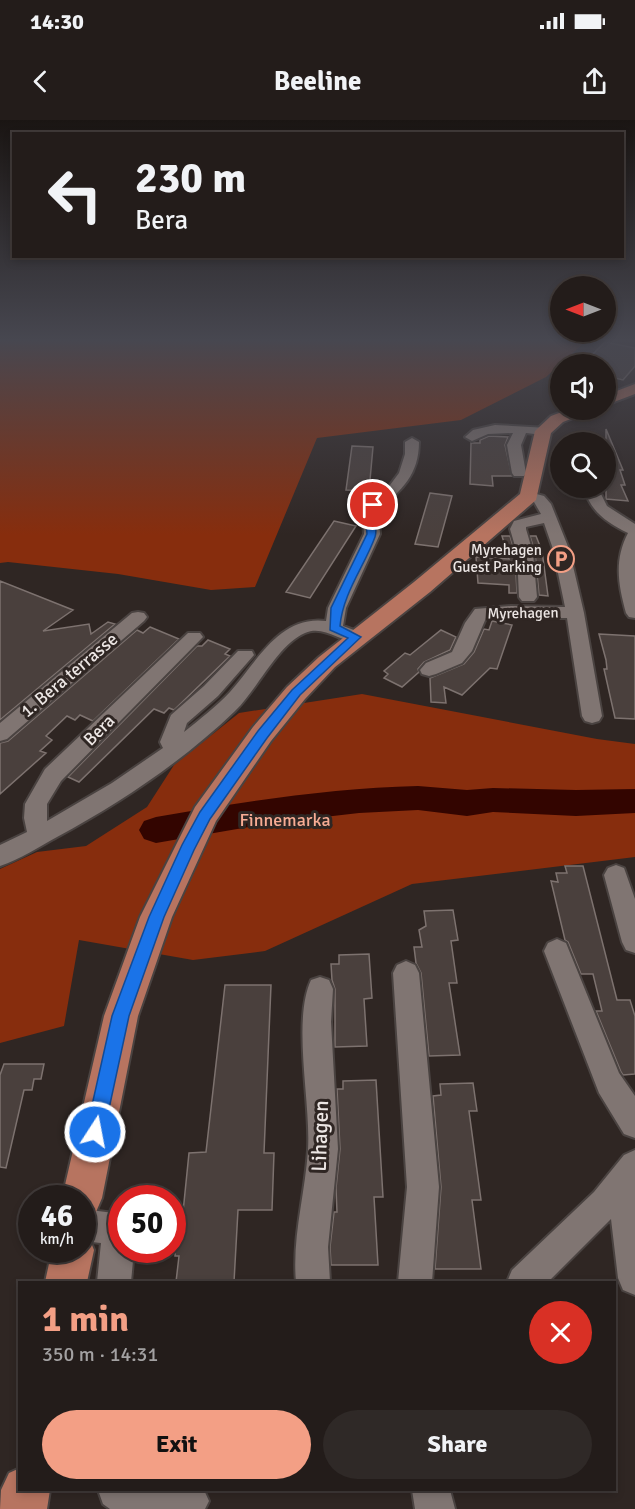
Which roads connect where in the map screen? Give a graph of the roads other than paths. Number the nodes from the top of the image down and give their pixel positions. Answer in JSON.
{"nodes":[{"id":1,"x":556,"y":420,"type":"edge"},
{"id":2,"x":520,"y":429,"type":"junction"},
{"id":3,"x":543,"y":431,"type":"junction"},
{"id":4,"x":471,"y":437,"type":"dead end"},
{"id":5,"x":412,"y":442,"type":"dead end"},
{"id":6,"x":519,"y":473,"type":"dead end"},
{"id":7,"x":529,"y":496,"type":"junction"},
{"id":8,"x":595,"y":498,"type":"edge"},
{"id":9,"x":549,"y":517,"type":"junction"},
{"id":10,"x":635,"y":532,"type":"edge"},
{"id":11,"x":528,"y":597,"type":"dead end"},
{"id":12,"x":575,"y":613,"type":"junction"},
{"id":13,"x":635,"y":613,"type":"edge"},
{"id":14,"x":138,"y":617,"type":"dead end"},
{"id":15,"x":345,"y":632,"type":"junction"},
{"id":16,"x":194,"y":637,"type":"dead end"},
{"id":17,"x":244,"y":655,"type":"dead end"},
{"id":18,"x":429,"y":670,"type":"dead end"},
{"id":19,"x":592,"y":716,"type":"dead end"},
{"id":20,"x":0,"y":734,"type":"edge"},
{"id":21,"x":178,"y":748,"type":"junction"},
{"id":22,"x":40,"y":837,"type":"junction"},
{"id":23,"x":0,"y":856,"type":"edge"},
{"id":24,"x":616,"y":876,"type":"dead end"},
{"id":25,"x":635,"y":942,"type":"edge"},
{"id":26,"x":557,"y":951,"type":"dead end"},
{"id":27,"x":406,"y":973,"type":"dead end"},
{"id":28,"x":320,"y":989,"type":"dead end"},
{"id":29,"x":635,"y":1123,"type":"edge"},
{"id":30,"x":635,"y":1166,"type":"edge"},
{"id":31,"x":85,"y":1185,"type":"edge"},
{"id":32,"x":614,"y":1192,"type":"junction"},
{"id":33,"x":96,"y":1227,"type":"edge"},
{"id":34,"x":70,"y":1263,"type":"edge"},
{"id":35,"x":635,"y":1278,"type":"edge"},
{"id":36,"x":66,"y":1281,"type":"edge"},
{"id":37,"x":114,"y":1281,"type":"edge"},
{"id":38,"x":313,"y":1281,"type":"edge"},
{"id":39,"x":415,"y":1281,"type":"edge"},
{"id":40,"x":527,"y":1281,"type":"edge"},
{"id":41,"x":26,"y":1491,"type":"edge"},
{"id":42,"x":118,"y":1491,"type":"edge"},
{"id":43,"x":431,"y":1491,"type":"edge"},
{"id":44,"x":189,"y":1501,"type":"dead end"},
{"id":45,"x":22,"y":1509,"type":"edge"},
{"id":46,"x":435,"y":1509,"type":"edge"}],
"edges":[{"from":1,"to":3,"type":"main road"},
{"from":2,"to":3,"type":"street"},
{"from":2,"to":4,"type":"street"},
{"from":2,"to":6,"type":"street"},
{"from":3,"to":7,"type":"main road"},
{"from":5,"to":15,"type":"street"},
{"from":7,"to":9,"type":"street","name":"Myrehagen"},
{"from":7,"to":15,"type":"main road"},
{"from":8,"to":10,"type":"street"},
{"from":9,"to":11,"type":"street"},
{"from":9,"to":12,"type":"street","name":"Myrehagen"},
{"from":10,"to":13,"type":"street"},
{"from":12,"to":18,"type":"street","name":"Myrehagen"},
{"from":12,"to":19,"type":"street","name":"Myrehagen"},
{"from":14,"to":20,"type":"street","name":"1. Bera terrasse"},
{"from":15,"to":21,"type":"street"},
{"from":15,"to":31,"type":"main road"},
{"from":16,"to":22,"type":"street","name":"Bera"},
{"from":17,"to":21,"type":"street"},
{"from":21,"to":22,"type":"street"},
{"from":22,"to":23,"type":"street"},
{"from":24,"to":25,"type":"street"},
{"from":26,"to":29,"type":"street"},
{"from":27,"to":39,"type":"street"},
{"from":28,"to":38,"type":"street","name":"Lihagen"},
{"from":30,"to":32,"type":"street"},
{"from":32,"to":35,"type":"street"},
{"from":32,"to":40,"type":"street"},
{"from":33,"to":37,"type":"street"},
{"from":34,"to":36,"type":"main road"},
{"from":41,"to":45,"type":"main road"},
{"from":42,"to":44,"type":"street"},
{"from":43,"to":46,"type":"street"}]}
